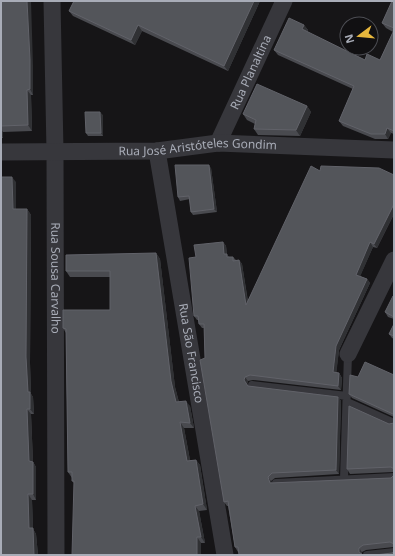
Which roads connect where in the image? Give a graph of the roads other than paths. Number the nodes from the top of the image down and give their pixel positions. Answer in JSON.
{"nodes":[{"id":1,"x":52,"y":1,"type":"edge"},
{"id":2,"x":284,"y":1,"type":"edge"},
{"id":3,"x":218,"y":143,"type":"junction"},
{"id":4,"x":394,"y":150,"type":"edge"},
{"id":5,"x":55,"y":151,"type":"junction"},
{"id":6,"x":157,"y":151,"type":"junction"},
{"id":7,"x":1,"y":152,"type":"edge"},
{"id":8,"x":394,"y":260,"type":"edge"},
{"id":9,"x":348,"y":354,"type":"joint"},
{"id":10,"x":252,"y":385,"type":"edge"},
{"id":11,"x":347,"y":399,"type":"junction"},
{"id":12,"x":394,"y":423,"type":"edge"},
{"id":13,"x":394,"y":477,"type":"edge"},
{"id":14,"x":344,"y":479,"type":"junction"},
{"id":15,"x":276,"y":483,"type":"edge"},
{"id":16,"x":394,"y":552,"type":"edge"},
{"id":17,"x":56,"y":555,"type":"edge"},
{"id":18,"x":225,"y":555,"type":"edge"},
{"id":19,"x":367,"y":555,"type":"edge"}],
"edges":[{"from":1,"to":5,"type":"street","name":"Rua Sousa Carvalho"},
{"from":2,"to":3,"type":"street","name":"Rua Planaltina"},
{"from":3,"to":4,"type":"street","name":"Rua José Aristóteles Gondim"},
{"from":3,"to":6,"type":"street","name":"Rua José Aristóteles Gondim"},
{"from":5,"to":6,"type":"street","name":"Rua José Aristóteles Gondim"},
{"from":5,"to":7,"type":"street","name":"Rua José Aristóteles Gondim"},
{"from":5,"to":17,"type":"street","name":"Rua Sousa Carvalho"},
{"from":6,"to":18,"type":"street","name":"Rua São Francisco"},
{"from":8,"to":9,"type":"street"},
{"from":9,"to":11,"type":"lane"},
{"from":10,"to":11,"type":"lane"},
{"from":11,"to":12,"type":"lane"},
{"from":11,"to":14,"type":"lane"},
{"from":13,"to":14,"type":"lane"},
{"from":14,"to":15,"type":"lane"},
{"from":16,"to":19,"type":"lane"}]}
